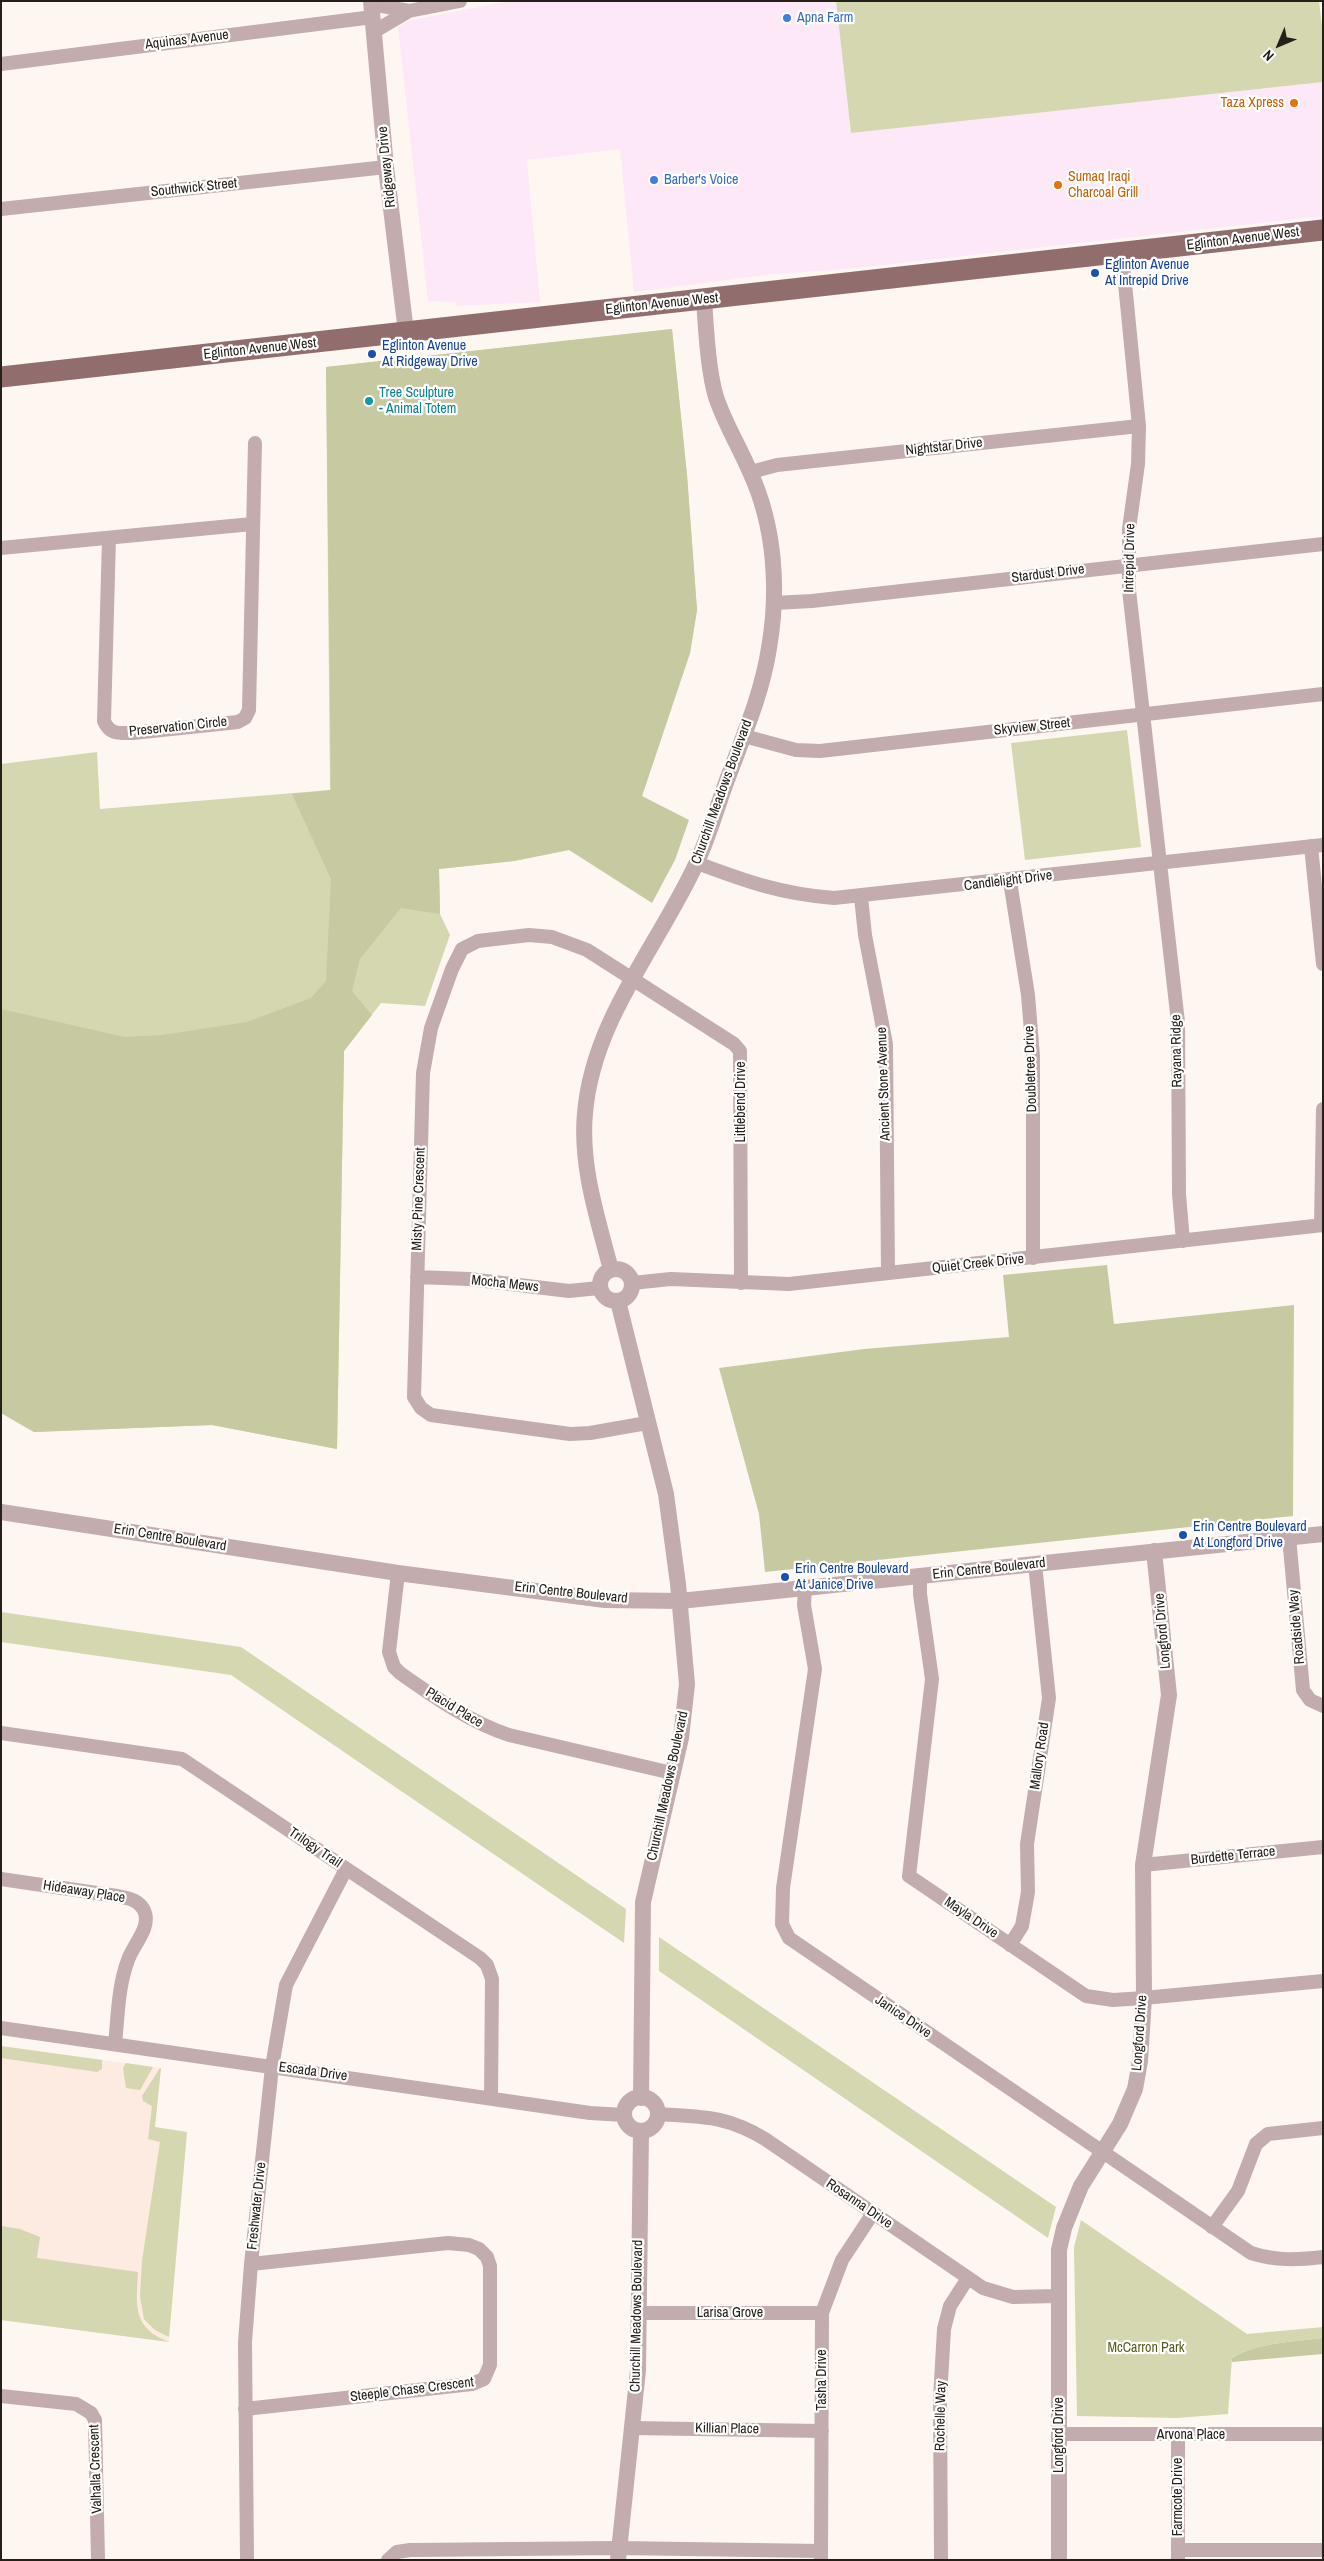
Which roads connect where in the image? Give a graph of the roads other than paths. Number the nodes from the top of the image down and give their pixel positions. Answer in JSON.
{"nodes":[{"id":1,"x":460,"y":1,"type":"edge"},
{"id":2,"x":408,"y":11,"type":"junction"},
{"id":3,"x":373,"y":13,"type":"edge"},
{"id":4,"x":1,"y":64,"type":"edge"},
{"id":5,"x":386,"y":167,"type":"junction"},
{"id":6,"x":1,"y":209,"type":"edge"},
{"id":7,"x":1323,"y":230,"type":"edge"},
{"id":8,"x":1122,"y":253,"type":"junction"},
{"id":9,"x":704,"y":300,"type":"junction"},
{"id":10,"x":406,"y":332,"type":"junction"},
{"id":11,"x":1,"y":377,"type":"edge"},
{"id":12,"x":1139,"y":426,"type":"junction"},
{"id":13,"x":254,"y":443,"type":"dead end"},
{"id":14,"x":751,"y":472,"type":"junction"},
{"id":15,"x":252,"y":524,"type":"junction"},
{"id":16,"x":109,"y":538,"type":"junction"},
{"id":17,"x":1323,"y":544,"type":"edge"},
{"id":18,"x":1,"y":548,"type":"edge"},
{"id":19,"x":1128,"y":564,"type":"junction"},
{"id":20,"x":774,"y":603,"type":"junction"},
{"id":21,"x":1323,"y":694,"type":"edge"},
{"id":22,"x":1143,"y":714,"type":"junction"},
{"id":23,"x":744,"y":736,"type":"junction"},
{"id":24,"x":1317,"y":846,"type":"edge"},
{"id":25,"x":1160,"y":862,"type":"junction"},
{"id":26,"x":697,"y":863,"type":"junction"},
{"id":27,"x":1010,"y":881,"type":"junction"},
{"id":28,"x":861,"y":896,"type":"junction"},
{"id":29,"x":1323,"y":964,"type":"edge"},
{"id":30,"x":633,"y":980,"type":"junction"},
{"id":31,"x":1323,"y":1109,"type":"edge"},
{"id":32,"x":1322,"y":1225,"type":"edge"},
{"id":33,"x":1183,"y":1241,"type":"junction"},
{"id":34,"x":1033,"y":1258,"type":"junction"},
{"id":35,"x":611,"y":1270,"type":"junction"},
{"id":36,"x":888,"y":1273,"type":"junction"},
{"id":37,"x":417,"y":1277,"type":"junction"},
{"id":38,"x":632,"y":1283,"type":"junction"},
{"id":39,"x":741,"y":1283,"type":"junction"},
{"id":40,"x":596,"y":1288,"type":"junction"},
{"id":41,"x":618,"y":1301,"type":"junction"},
{"id":42,"x":647,"y":1423,"type":"junction"},
{"id":43,"x":1,"y":1512,"type":"edge"},
{"id":44,"x":1323,"y":1534,"type":"edge"},
{"id":45,"x":1289,"y":1537,"type":"junction"},
{"id":46,"x":1154,"y":1551,"type":"junction"},
{"id":47,"x":1035,"y":1564,"type":"junction"},
{"id":48,"x":398,"y":1573,"type":"junction"},
{"id":49,"x":920,"y":1576,"type":"junction"},
{"id":50,"x":805,"y":1588,"type":"junction"},
{"id":51,"x":680,"y":1602,"type":"junction"},
{"id":52,"x":1323,"y":1706,"type":"edge"},
{"id":53,"x":1,"y":1732,"type":"edge"},
{"id":54,"x":672,"y":1773,"type":"junction"},
{"id":55,"x":1323,"y":1847,"type":"edge"},
{"id":56,"x":1143,"y":1865,"type":"junction"},
{"id":57,"x":346,"y":1869,"type":"junction"},
{"id":58,"x":1,"y":1879,"type":"edge"},
{"id":59,"x":1010,"y":1945,"type":"junction"},
{"id":60,"x":1323,"y":1981,"type":"edge"},
{"id":61,"x":1144,"y":1998,"type":"junction"},
{"id":62,"x":1,"y":2028,"type":"edge"},
{"id":63,"x":115,"y":2044,"type":"junction"},
{"id":64,"x":272,"y":2067,"type":"junction"},
{"id":65,"x":491,"y":2098,"type":"junction"},
{"id":66,"x":641,"y":2098,"type":"junction"},
{"id":67,"x":658,"y":2114,"type":"junction"},
{"id":68,"x":624,"y":2115,"type":"junction"},
{"id":69,"x":1323,"y":2128,"type":"edge"},
{"id":70,"x":640,"y":2131,"type":"junction"},
{"id":71,"x":1102,"y":2153,"type":"junction"},
{"id":72,"x":873,"y":2213,"type":"junction"},
{"id":73,"x":1212,"y":2228,"type":"junction"},
{"id":74,"x":1323,"y":2258,"type":"edge"},
{"id":75,"x":251,"y":2264,"type":"junction"},
{"id":76,"x":968,"y":2278,"type":"junction"},
{"id":77,"x":1058,"y":2296,"type":"junction"},
{"id":78,"x":638,"y":2313,"type":"junction"},
{"id":79,"x":822,"y":2313,"type":"junction"},
{"id":80,"x":1,"y":2396,"type":"edge"},
{"id":81,"x":245,"y":2409,"type":"junction"},
{"id":82,"x":632,"y":2428,"type":"junction"},
{"id":83,"x":822,"y":2431,"type":"junction"},
{"id":84,"x":1058,"y":2434,"type":"junction"},
{"id":85,"x":1323,"y":2434,"type":"edge"},
{"id":86,"x":1178,"y":2435,"type":"junction"},
{"id":87,"x":1323,"y":2550,"type":"edge"},
{"id":88,"x":618,"y":2554,"type":"edge"},
{"id":89,"x":1178,"y":2555,"type":"edge"},
{"id":90,"x":821,"y":2556,"type":"edge"},
{"id":91,"x":98,"y":2560,"type":"edge"},
{"id":92,"x":247,"y":2560,"type":"edge"},
{"id":93,"x":388,"y":2560,"type":"edge"},
{"id":94,"x":941,"y":2560,"type":"edge"},
{"id":95,"x":1059,"y":2560,"type":"edge"}],
"edges":[{"from":1,"to":2,"type":"street"},
{"from":2,"to":3,"type":"street"},
{"from":2,"to":3,"type":"street"},
{"from":3,"to":4,"type":"street","name":"Aquinas Avenue"},
{"from":3,"to":5,"type":"street","name":"Ridgeway Drive"},
{"from":5,"to":6,"type":"street","name":"Southwick Street"},
{"from":5,"to":10,"type":"street","name":"Ridgeway Drive"},
{"from":7,"to":8,"type":"main road","name":"Eglinton Avenue West"},
{"from":8,"to":9,"type":"main road","name":"Eglinton Avenue West"},
{"from":8,"to":12,"type":"street","name":"Intrepid Drive"},
{"from":9,"to":10,"type":"main road","name":"Eglinton Avenue West"},
{"from":9,"to":14,"type":"street","name":"Churchill Meadows Boulevard"},
{"from":10,"to":11,"type":"main road","name":"Eglinton Avenue West"},
{"from":12,"to":14,"type":"street","name":"Nightstar Drive"},
{"from":12,"to":19,"type":"street","name":"Intrepid Drive"},
{"from":13,"to":15,"type":"street","name":"Preservation Circle"},
{"from":14,"to":20,"type":"street","name":"Churchill Meadows Boulevard"},
{"from":15,"to":16,"type":"street"},
{"from":15,"to":16,"type":"street","name":"Preservation Circle"},
{"from":16,"to":18,"type":"street"},
{"from":17,"to":19,"type":"street","name":"Stardust Drive"},
{"from":19,"to":20,"type":"street","name":"Stardust Drive"},
{"from":19,"to":22,"type":"street","name":"Intrepid Drive"},
{"from":20,"to":23,"type":"street","name":"Churchill Meadows Boulevard"},
{"from":21,"to":22,"type":"street","name":"Skyview Street"},
{"from":22,"to":23,"type":"street","name":"Skyview Street"},
{"from":22,"to":25,"type":"street","name":"Intrepid Drive"},
{"from":23,"to":26,"type":"street","name":"Churchill Meadows Boulevard"},
{"from":24,"to":25,"type":"street","name":"Candlelight Drive"},
{"from":24,"to":29,"type":"street"},
{"from":25,"to":27,"type":"street","name":"Candlelight Drive"},
{"from":25,"to":33,"type":"street","name":"Rayana Ridge"},
{"from":26,"to":28,"type":"street","name":"Candlelight Drive"},
{"from":26,"to":30,"type":"street","name":"Churchill Meadows Boulevard"},
{"from":27,"to":28,"type":"street","name":"Candlelight Drive"},
{"from":27,"to":34,"type":"street","name":"Doubletree Drive"},
{"from":28,"to":36,"type":"street","name":"Ancient Stone Avenue"},
{"from":30,"to":35,"type":"street","name":"Churchill Meadows Boulevard"},
{"from":30,"to":37,"type":"street","name":"Misty Pine Crescent"},
{"from":30,"to":39,"type":"street","name":"Littlebend Drive"},
{"from":31,"to":32,"type":"street"},
{"from":32,"to":33,"type":"street","name":"Quiet Creek Drive"},
{"from":33,"to":34,"type":"street","name":"Quiet Creek Drive"},
{"from":34,"to":36,"type":"street","name":"Quiet Creek Drive"},
{"from":35,"to":38,"type":"street"},
{"from":35,"to":40,"type":"street"},
{"from":36,"to":39,"type":"street","name":"Quiet Creek Drive"},
{"from":37,"to":40,"type":"street","name":"Mocha Mews"},
{"from":37,"to":42,"type":"street","name":"Misty Pine Crescent"},
{"from":38,"to":39,"type":"street","name":"Quiet Creek Drive"},
{"from":38,"to":41,"type":"street"},
{"from":40,"to":41,"type":"street"},
{"from":41,"to":42,"type":"street","name":"Churchill Meadows Boulevard"},
{"from":42,"to":51,"type":"street","name":"Churchill Meadows Boulevard"},
{"from":43,"to":48,"type":"street","name":"Erin Centre Boulevard"},
{"from":44,"to":45,"type":"street","name":"Erin Centre Boulevard"},
{"from":45,"to":46,"type":"street","name":"Erin Centre Boulevard"},
{"from":45,"to":52,"type":"street","name":"Roadside Way"},
{"from":46,"to":47,"type":"street","name":"Erin Centre Boulevard"},
{"from":46,"to":56,"type":"street","name":"Longford Drive"},
{"from":47,"to":49,"type":"street","name":"Erin Centre Boulevard"},
{"from":47,"to":59,"type":"street","name":"Mallory Road"},
{"from":48,"to":51,"type":"street","name":"Erin Centre Boulevard"},
{"from":48,"to":54,"type":"street","name":"Placid Place"},
{"from":49,"to":50,"type":"street","name":"Erin Centre Boulevard"},
{"from":49,"to":59,"type":"street","name":"Mayla Drive"},
{"from":50,"to":51,"type":"street","name":"Erin Centre Boulevard"},
{"from":50,"to":71,"type":"street","name":"Janice Drive"},
{"from":51,"to":54,"type":"street","name":"Churchill Meadows Boulevard"},
{"from":53,"to":57,"type":"street","name":"Trilogy Trail"},
{"from":54,"to":66,"type":"street","name":"Churchill Meadows Boulevard"},
{"from":55,"to":56,"type":"street","name":"Burdette Terrace"},
{"from":56,"to":61,"type":"street","name":"Longford Drive"},
{"from":57,"to":64,"type":"street","name":"Freshwater Drive"},
{"from":57,"to":65,"type":"street","name":"Trilogy Trail"},
{"from":58,"to":63,"type":"street","name":"Hideaway Place"},
{"from":59,"to":61,"type":"street","name":"Mayla Drive"},
{"from":60,"to":61,"type":"street","name":"Mayla Drive"},
{"from":61,"to":71,"type":"street","name":"Longford Drive"},
{"from":62,"to":63,"type":"street","name":"Escada Drive"},
{"from":63,"to":64,"type":"street","name":"Escada Drive"},
{"from":64,"to":65,"type":"street","name":"Escada Drive"},
{"from":64,"to":75,"type":"street","name":"Freshwater Drive"},
{"from":65,"to":68,"type":"street","name":"Escada Drive"},
{"from":66,"to":67,"type":"street"},
{"from":66,"to":68,"type":"street"},
{"from":67,"to":70,"type":"street"},
{"from":67,"to":72,"type":"street","name":"Rosanna Drive"},
{"from":68,"to":70,"type":"street"},
{"from":69,"to":73,"type":"street"},
{"from":70,"to":78,"type":"street","name":"Churchill Meadows Boulevard"},
{"from":71,"to":73,"type":"street","name":"Janice Drive"},
{"from":71,"to":77,"type":"street","name":"Longford Drive"},
{"from":72,"to":76,"type":"street","name":"Rosanna Drive"},
{"from":72,"to":79,"type":"street","name":"Tasha Drive"},
{"from":73,"to":74,"type":"street","name":"Janice Drive"},
{"from":75,"to":81,"type":"street","name":"Freshwater Drive"},
{"from":75,"to":81,"type":"street","name":"Steeple Chase Crescent"},
{"from":76,"to":77,"type":"street","name":"Rosanna Drive"},
{"from":76,"to":94,"type":"street","name":"Rochelle Way"},
{"from":77,"to":84,"type":"street","name":"Longford Drive"},
{"from":78,"to":79,"type":"street","name":"Larisa Grove"},
{"from":78,"to":82,"type":"street","name":"Churchill Meadows Boulevard"},
{"from":79,"to":83,"type":"street","name":"Tasha Drive"},
{"from":80,"to":91,"type":"street","name":"Valhalla Crescent"},
{"from":81,"to":92,"type":"street","name":"Freshwater Drive"},
{"from":82,"to":83,"type":"street","name":"Killian Place"},
{"from":82,"to":88,"type":"street","name":"Churchill Meadows Boulevard"},
{"from":83,"to":90,"type":"street","name":"Tasha Drive"},
{"from":84,"to":86,"type":"street","name":"Arvona Place"},
{"from":84,"to":95,"type":"street","name":"Longford Drive"},
{"from":85,"to":86,"type":"street","name":"Arvona Place"},
{"from":86,"to":89,"type":"street","name":"Farmcote Drive"},
{"from":87,"to":89,"type":"street"},
{"from":88,"to":90,"type":"street"},
{"from":88,"to":93,"type":"street"}]}
